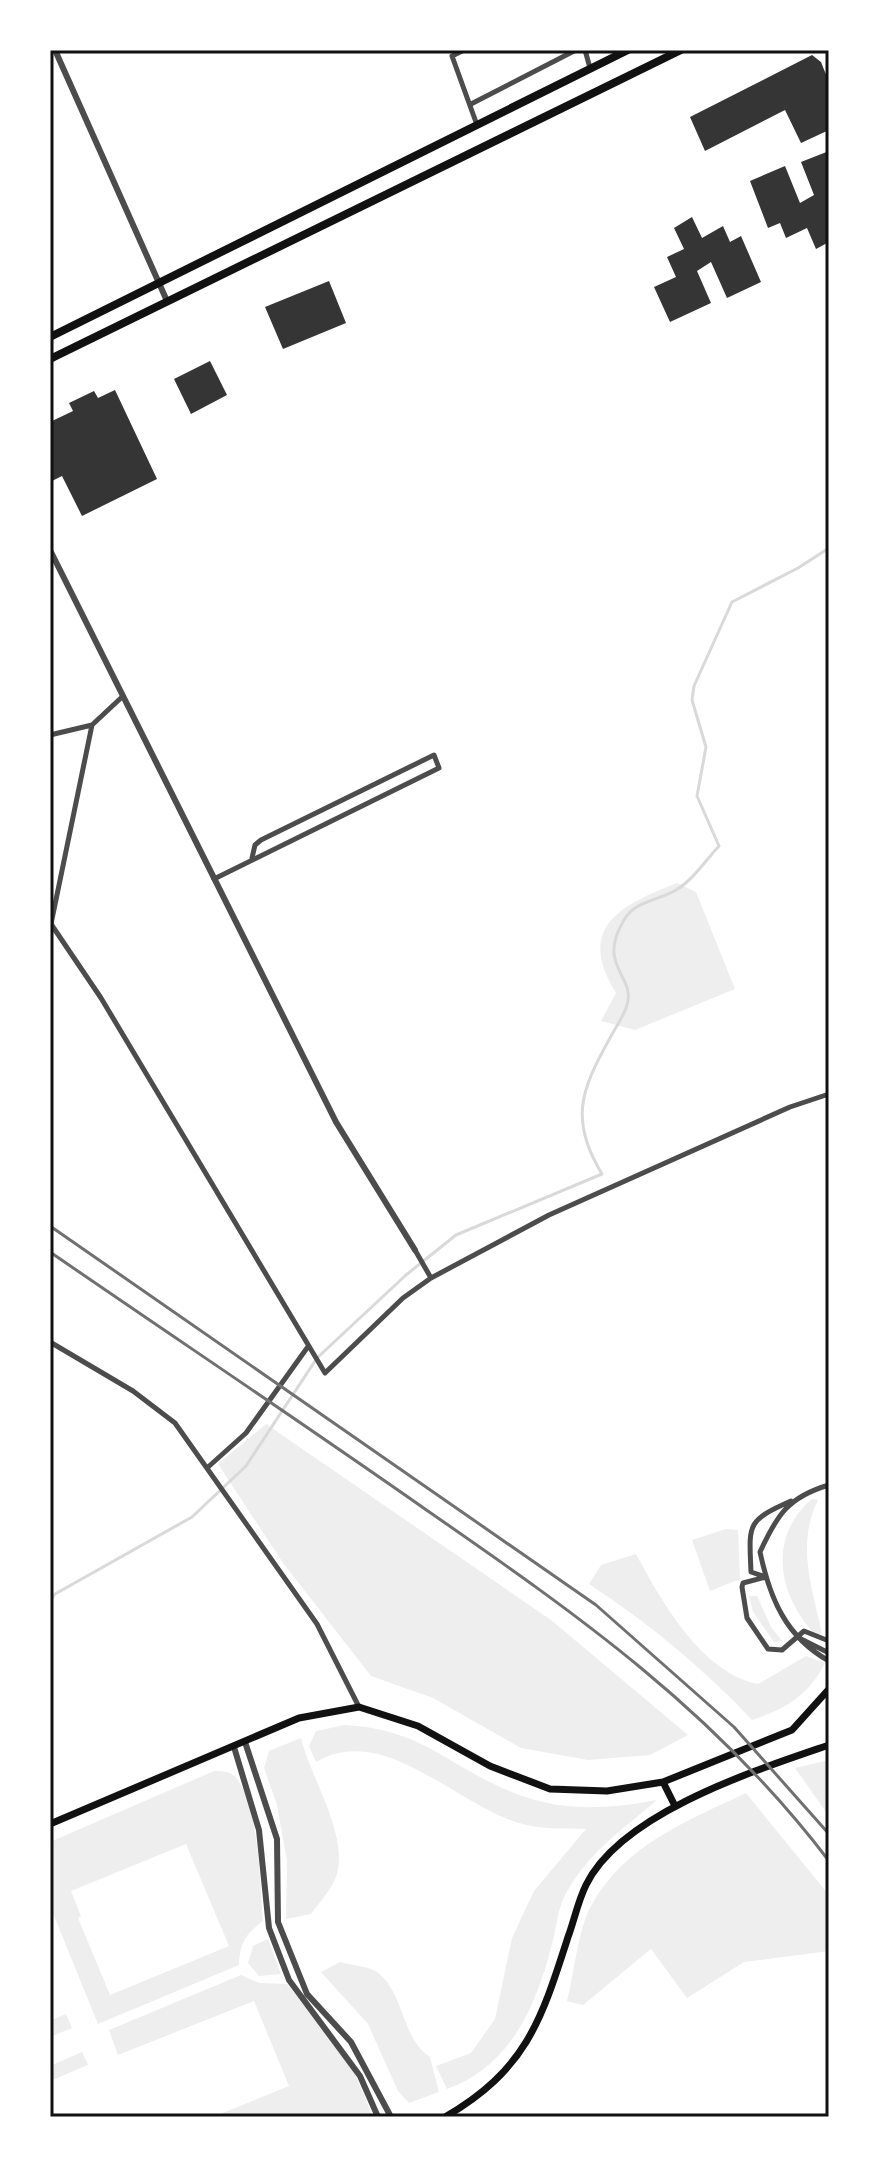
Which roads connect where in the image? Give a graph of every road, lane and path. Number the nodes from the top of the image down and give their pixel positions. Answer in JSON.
{"nodes":[{"id":1,"x":55,"y":50,"type":"edge"},
{"id":2,"x":464,"y":50,"type":"edge"},
{"id":3,"x":576,"y":50,"type":"edge"},
{"id":4,"x":585,"y":50,"type":"edge"},
{"id":5,"x":628,"y":50,"type":"edge"},
{"id":6,"x":681,"y":50,"type":"edge"},
{"id":7,"x":590,"y":69,"type":"junction"},
{"id":8,"x":471,"y":104,"type":"junction"},
{"id":9,"x":478,"y":127,"type":"junction"},
{"id":10,"x":159,"y":283,"type":"junction"},
{"id":11,"x":167,"y":301,"type":"junction"},
{"id":12,"x":50,"y":337,"type":"edge"},
{"id":13,"x":50,"y":359,"type":"edge"},
{"id":14,"x":50,"y":550,"type":"edge"},
{"id":15,"x":122,"y":697,"type":"junction"},
{"id":16,"x":92,"y":725,"type":"junction"},
{"id":17,"x":50,"y":735,"type":"edge"},
{"id":18,"x":252,"y":858,"type":"junction"},
{"id":19,"x":213,"y":879,"type":"junction"},
{"id":20,"x":829,"y":1094,"type":"edge"},
{"id":21,"x":415,"y":1250,"type":"joint"},
{"id":22,"x":431,"y":1278,"type":"junction"},
{"id":23,"x":50,"y":1342,"type":"edge"},
{"id":24,"x":307,"y":1348,"type":"junction"},
{"id":25,"x":207,"y":1468,"type":"junction"},
{"id":26,"x":829,"y":1485,"type":"edge"},
{"id":27,"x":803,"y":1495,"type":"junction"},
{"id":28,"x":766,"y":1577,"type":"junction"},
{"id":29,"x":796,"y":1636,"type":"junction"},
{"id":30,"x":829,"y":1641,"type":"edge"},
{"id":31,"x":829,"y":1653,"type":"edge"},
{"id":32,"x":829,"y":1661,"type":"edge"},
{"id":33,"x":829,"y":1689,"type":"edge"},
{"id":34,"x":359,"y":1707,"type":"junction"},
{"id":35,"x":245,"y":1742,"type":"junction"},
{"id":36,"x":829,"y":1745,"type":"edge"},
{"id":37,"x":234,"y":1747,"type":"junction"},
{"id":38,"x":663,"y":1782,"type":"junction"},
{"id":39,"x":675,"y":1806,"type":"junction"},
{"id":40,"x":50,"y":1824,"type":"edge"},
{"id":41,"x":378,"y":2117,"type":"edge"},
{"id":42,"x":391,"y":2117,"type":"edge"},
{"id":43,"x":445,"y":2117,"type":"edge"}],
"edges":[{"from":1,"to":10,"type":"street"},
{"from":2,"to":8,"type":"street"},
{"from":3,"to":8,"type":"street"},
{"from":4,"to":7,"type":"street"},
{"from":5,"to":7,"type":"main road"},
{"from":6,"to":11,"type":"main road"},
{"from":7,"to":9,"type":"main road"},
{"from":8,"to":9,"type":"street"},
{"from":9,"to":10,"type":"main road"},
{"from":10,"to":11,"type":"street"},
{"from":10,"to":12,"type":"main road"},
{"from":11,"to":13,"type":"main road"},
{"from":14,"to":15,"type":"street"},
{"from":15,"to":16,"type":"street"},
{"from":15,"to":19,"type":"street"},
{"from":16,"to":17,"type":"street"},
{"from":16,"to":24,"type":"street"},
{"from":18,"to":18,"type":"street"},
{"from":18,"to":19,"type":"street"},
{"from":19,"to":21,"type":"street"},
{"from":20,"to":22,"type":"street"},
{"from":21,"to":22,"type":"street"},
{"from":22,"to":24,"type":"street"},
{"from":23,"to":25,"type":"street"},
{"from":24,"to":25,"type":"street"},
{"from":25,"to":34,"type":"street"},
{"from":26,"to":27,"type":"street"},
{"from":27,"to":28,"type":"street"},
{"from":27,"to":28,"type":"street"},
{"from":28,"to":29,"type":"street"},
{"from":28,"to":29,"type":"street"},
{"from":29,"to":30,"type":"street"},
{"from":29,"to":31,"type":"street"},
{"from":29,"to":32,"type":"street"},
{"from":33,"to":38,"type":"main road"},
{"from":34,"to":35,"type":"main road"},
{"from":34,"to":38,"type":"main road"},
{"from":35,"to":37,"type":"main road"},
{"from":35,"to":42,"type":"street"},
{"from":36,"to":39,"type":"main road"},
{"from":37,"to":40,"type":"main road"},
{"from":37,"to":41,"type":"street"},
{"from":38,"to":39,"type":"main road"},
{"from":39,"to":43,"type":"main road"}]}
